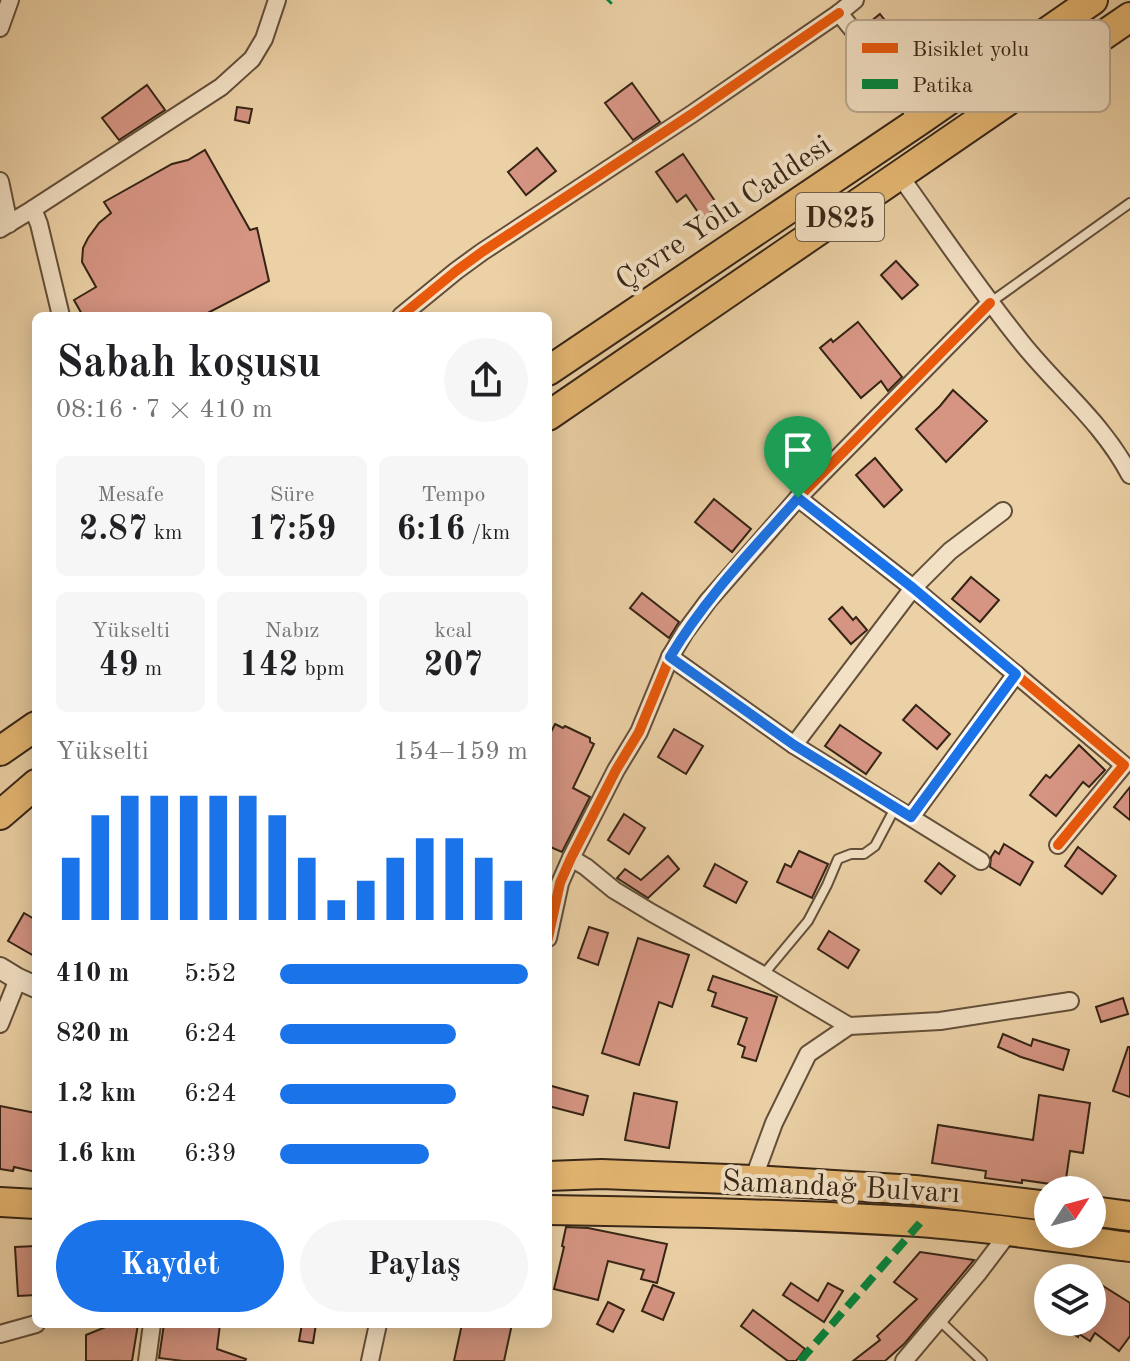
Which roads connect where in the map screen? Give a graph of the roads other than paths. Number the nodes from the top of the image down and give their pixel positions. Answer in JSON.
{"nodes":[{"id":1,"x":10,"y":0,"type":"edge"},
{"id":2,"x":277,"y":0,"type":"edge"},
{"id":3,"x":855,"y":0,"type":"edge"},
{"id":4,"x":1074,"y":5,"type":"edge"},
{"id":5,"x":839,"y":13,"type":"junction"},
{"id":6,"x":1130,"y":17,"type":"edge"},
{"id":7,"x":1054,"y":20,"type":"edge"},
{"id":8,"x":846,"y":22,"type":"edge"},
{"id":9,"x":0,"y":28,"type":"edge"},
{"id":10,"x":1110,"y":31,"type":"edge"},
{"id":11,"x":913,"y":112,"type":"edge"},
{"id":12,"x":931,"y":112,"type":"edge"},
{"id":13,"x":993,"y":112,"type":"edge"},
{"id":14,"x":919,"y":121,"type":"junction"},
{"id":15,"x":900,"y":176,"type":"junction"},
{"id":16,"x":0,"y":181,"type":"edge"},
{"id":17,"x":1130,"y":203,"type":"edge"},
{"id":18,"x":33,"y":209,"type":"junction"},
{"id":19,"x":4,"y":226,"type":"edge"},
{"id":20,"x":990,"y":303,"type":"junction"},
{"id":21,"x":60,"y":312,"type":"edge"},
{"id":22,"x":406,"y":312,"type":"edge"},
{"id":23,"x":552,"y":368,"type":"edge"},
{"id":24,"x":552,"y":413,"type":"edge"},
{"id":25,"x":1130,"y":475,"type":"edge"},
{"id":26,"x":798,"y":498,"type":"junction"},
{"id":27,"x":1003,"y":511,"type":"dead end"},
{"id":28,"x":913,"y":588,"type":"junction"},
{"id":29,"x":670,"y":657,"type":"junction"},
{"id":30,"x":1016,"y":674,"type":"junction"},
{"id":31,"x":32,"y":725,"type":"edge"},
{"id":32,"x":32,"y":726,"type":"edge"},
{"id":33,"x":0,"y":741,"type":"edge"},
{"id":34,"x":794,"y":745,"type":"junction"},
{"id":35,"x":0,"y":751,"type":"edge"},
{"id":36,"x":32,"y":774,"type":"edge"},
{"id":37,"x":32,"y":787,"type":"edge"},
{"id":38,"x":0,"y":796,"type":"edge"},
{"id":39,"x":895,"y":808,"type":"junction"},
{"id":40,"x":0,"y":815,"type":"edge"},
{"id":41,"x":911,"y":817,"type":"junction"},
{"id":42,"x":1058,"y":845,"type":"dead end"},
{"id":43,"x":571,"y":858,"type":"junction"},
{"id":44,"x":981,"y":861,"type":"dead end"},
{"id":45,"x":552,"y":920,"type":"edge"},
{"id":46,"x":0,"y":968,"type":"edge"},
{"id":47,"x":763,"y":975,"type":"junction"},
{"id":48,"x":27,"y":983,"type":"edge"},
{"id":49,"x":1070,"y":1001,"type":"dead end"},
{"id":50,"x":0,"y":1024,"type":"edge"},
{"id":51,"x":849,"y":1026,"type":"junction"},
{"id":52,"x":552,"y":1176,"type":"edge"},
{"id":53,"x":753,"y":1180,"type":"junction"},
{"id":54,"x":32,"y":1188,"type":"edge"},
{"id":55,"x":0,"y":1189,"type":"edge"},
{"id":56,"x":0,"y":1202,"type":"edge"},
{"id":57,"x":32,"y":1204,"type":"edge"},
{"id":58,"x":1034,"y":1204,"type":"edge"},
{"id":59,"x":552,"y":1210,"type":"edge"},
{"id":60,"x":1106,"y":1213,"type":"edge"},
{"id":61,"x":1130,"y":1216,"type":"edge"},
{"id":62,"x":1010,"y":1231,"type":"junction"},
{"id":63,"x":1130,"y":1247,"type":"edge"},
{"id":64,"x":938,"y":1320,"type":"junction"},
{"id":65,"x":32,"y":1325,"type":"edge"},
{"id":66,"x":151,"y":1328,"type":"edge"},
{"id":67,"x":377,"y":1328,"type":"edge"},
{"id":68,"x":0,"y":1334,"type":"edge"},
{"id":69,"x":147,"y":1361,"type":"edge"},
{"id":70,"x":370,"y":1361,"type":"edge"},
{"id":71,"x":904,"y":1361,"type":"edge"},
{"id":72,"x":982,"y":1361,"type":"edge"}],
"edges":[{"from":1,"to":9,"type":"street"},
{"from":2,"to":18,"type":"street"},
{"from":3,"to":5,"type":"street"},
{"from":4,"to":7,"type":"highway","name":"Çevre Yolu Caddesi","number":"D825"},
{"from":5,"to":8,"type":"street"},
{"from":5,"to":22,"type":"street"},
{"from":6,"to":10,"type":"highway","number":"D825"},
{"from":11,"to":14,"type":"street"},
{"from":12,"to":14,"type":"highway","name":"Çevre Yolu Caddesi","number":"D825"},
{"from":13,"to":15,"type":"highway","number":"D825"},
{"from":14,"to":23,"type":"highway","name":"Çevre Yolu Caddesi","number":"D825"},
{"from":15,"to":20,"type":"street"},
{"from":15,"to":24,"type":"highway","number":"D825"},
{"from":16,"to":19,"type":"street"},
{"from":17,"to":20,"type":"lane"},
{"from":18,"to":19,"type":"street"},
{"from":18,"to":21,"type":"street"},
{"from":20,"to":25,"type":"street"},
{"from":20,"to":26,"type":"street"},
{"from":26,"to":28,"type":"street"},
{"from":26,"to":29,"type":"street"},
{"from":27,"to":28,"type":"street"},
{"from":28,"to":30,"type":"street"},
{"from":28,"to":34,"type":"street"},
{"from":29,"to":34,"type":"street"},
{"from":29,"to":43,"type":"street"},
{"from":30,"to":41,"type":"street"},
{"from":30,"to":42,"type":"street"},
{"from":31,"to":33,"type":"highway"},
{"from":32,"to":35,"type":"highway"},
{"from":34,"to":39,"type":"street"},
{"from":36,"to":38,"type":"highway"},
{"from":37,"to":40,"type":"highway"},
{"from":39,"to":41,"type":"street"},
{"from":39,"to":47,"type":"lane"},
{"from":41,"to":44,"type":"street"},
{"from":43,"to":45,"type":"street"},
{"from":43,"to":47,"type":"street"},
{"from":46,"to":48,"type":"street"},
{"from":47,"to":51,"type":"street"},
{"from":48,"to":50,"type":"street"},
{"from":49,"to":51,"type":"street"},
{"from":51,"to":53,"type":"street"},
{"from":52,"to":53,"type":"highway","name":"Samandağ Bulvarı"},
{"from":53,"to":58,"type":"highway","name":"Samandağ Bulvarı"},
{"from":54,"to":55,"type":"highway"},
{"from":56,"to":57,"type":"highway"},
{"from":59,"to":62,"type":"highway","name":"Samandağ Bulvarı"},
{"from":60,"to":61,"type":"highway"},
{"from":62,"to":63,"type":"highway","name":"Samandağ Bulvarı"},
{"from":62,"to":64,"type":"street"},
{"from":64,"to":71,"type":"street"},
{"from":64,"to":72,"type":"lane"},
{"from":65,"to":68,"type":"street"},
{"from":66,"to":69,"type":"street"},
{"from":67,"to":70,"type":"street"}]}
